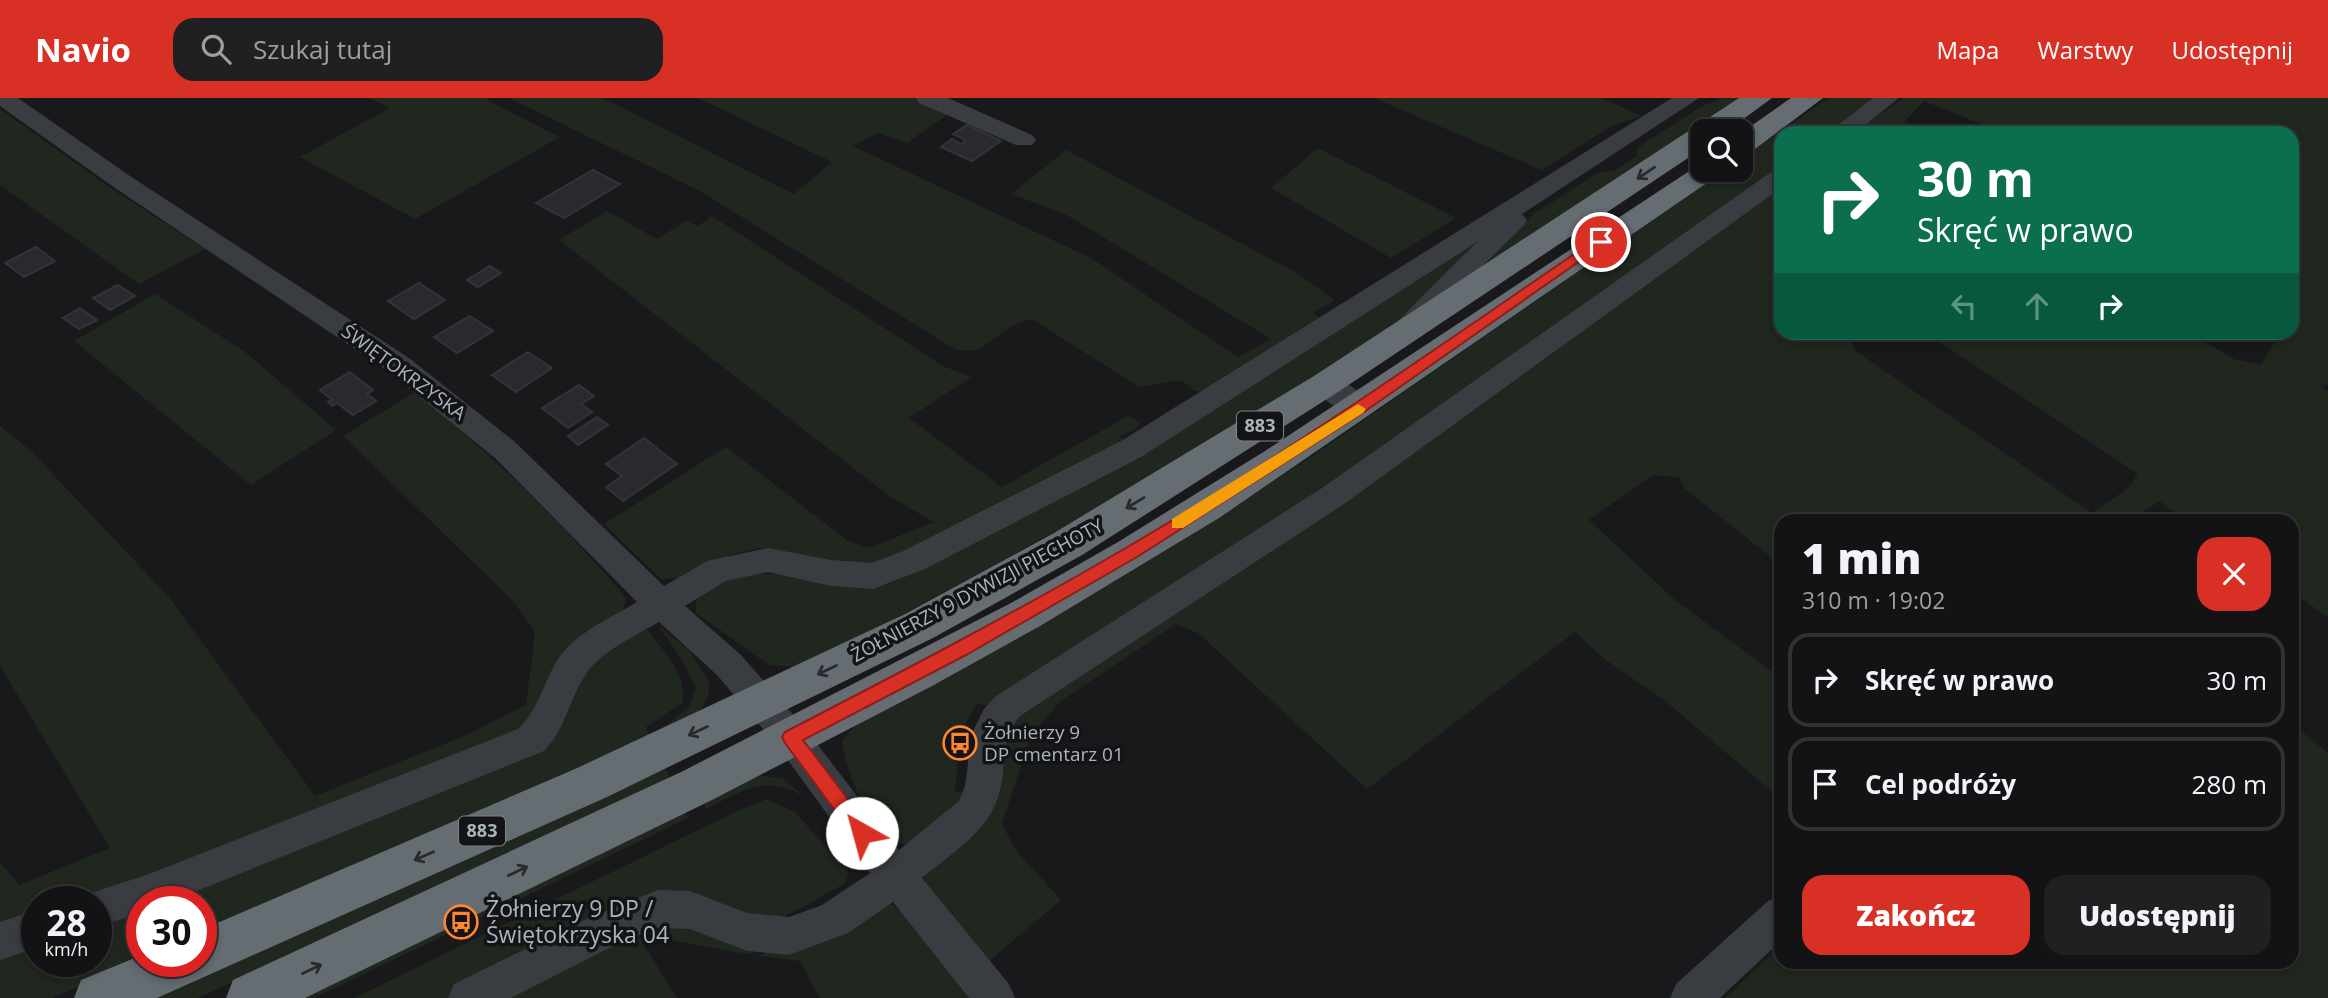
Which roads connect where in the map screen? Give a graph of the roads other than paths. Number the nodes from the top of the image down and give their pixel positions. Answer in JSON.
{"nodes":[{"id":1,"x":3,"y":98,"type":"edge"},
{"id":2,"x":927,"y":98,"type":"edge"},
{"id":3,"x":1688,"y":98,"type":"edge"},
{"id":4,"x":1712,"y":98,"type":"edge"},
{"id":5,"x":1758,"y":98,"type":"edge"},
{"id":6,"x":1809,"y":98,"type":"edge"},
{"id":7,"x":1888,"y":98,"type":"edge"},
{"id":8,"x":1726,"y":119,"type":"edge"},
{"id":9,"x":1850,"y":126,"type":"edge"},
{"id":10,"x":1753,"y":138,"type":"edge"},
{"id":11,"x":1024,"y":140,"type":"dead end"},
{"id":12,"x":1690,"y":144,"type":"edge"},
{"id":13,"x":1774,"y":181,"type":"edge"},
{"id":14,"x":1690,"y":182,"type":"edge"},
{"id":15,"x":1377,"y":351,"type":"junction"},
{"id":16,"x":1326,"y":384,"type":"junction"},
{"id":17,"x":1359,"y":408,"type":"junction"},
{"id":18,"x":663,"y":602,"type":"junction"},
{"id":19,"x":760,"y":702,"type":"junction"},
{"id":20,"x":791,"y":737,"type":"junction"},
{"id":21,"x":897,"y":875,"type":"junction"},
{"id":22,"x":112,"y":904,"type":"edge"},
{"id":23,"x":1774,"y":921,"type":"edge"},
{"id":24,"x":21,"y":934,"type":"edge"},
{"id":25,"x":0,"y":941,"type":"edge"},
{"id":26,"x":217,"y":947,"type":"edge"},
{"id":27,"x":148,"y":977,"type":"edge"},
{"id":28,"x":99,"y":998,"type":"edge"},
{"id":29,"x":251,"y":998,"type":"edge"},
{"id":30,"x":468,"y":998,"type":"edge"},
{"id":31,"x":995,"y":998,"type":"edge"},
{"id":32,"x":1690,"y":998,"type":"edge"}],
"edges":[{"from":1,"to":18,"type":"street","name":"ŚWIĘTOKRZYSKA"},
{"from":2,"to":11,"type":"street"},
{"from":3,"to":18,"type":"street"},
{"from":4,"to":15,"type":"street"},
{"from":5,"to":8,"type":"highway"},
{"from":6,"to":10,"type":"highway"},
{"from":7,"to":9,"type":"street"},
{"from":12,"to":15,"type":"highway","name":"ŻOŁNIERZY 9 DYWIZJI PIECHOTY","number":"883","one_way":true},
{"from":13,"to":21,"type":"street"},
{"from":14,"to":17,"type":"highway","name":"ŻOŁNIERZY 9 DYWIZJI PIECHOTY","number":"883"},
{"from":15,"to":16,"type":"highway","name":"ŻOŁNIERZY 9 DYWIZJI PIECHOTY","number":"883"},
{"from":16,"to":17,"type":"street"},
{"from":16,"to":19,"type":"highway","name":"ŻOŁNIERZY 9 DYWIZJI PIECHOTY","number":"883","one_way":true},
{"from":17,"to":20,"type":"highway","name":"ŻOŁNIERZY 9 DYWIZJI PIECHOTY","number":"883"},
{"from":18,"to":19,"type":"street","name":"ŚWIĘTOKRZYSKA"},
{"from":18,"to":22,"type":"street"},
{"from":19,"to":20,"type":"street","name":"ŚWIĘTOKRZYSKA"},
{"from":19,"to":26,"type":"highway","name":"ŻOŁNIERZY 9 DYWIZJI PIECHOTY","number":"883","one_way":true},
{"from":20,"to":21,"type":"street"},
{"from":29,"to":20,"type":"highway","name":"ŻOŁNIERZY 9 DYWIZJI PIECHOTY","number":"883","one_way":true},
{"from":21,"to":30,"type":"street"},
{"from":21,"to":31,"type":"street"},
{"from":23,"to":32,"type":"street"},
{"from":24,"to":25,"type":"street"},
{"from":27,"to":28,"type":"highway"}]}
